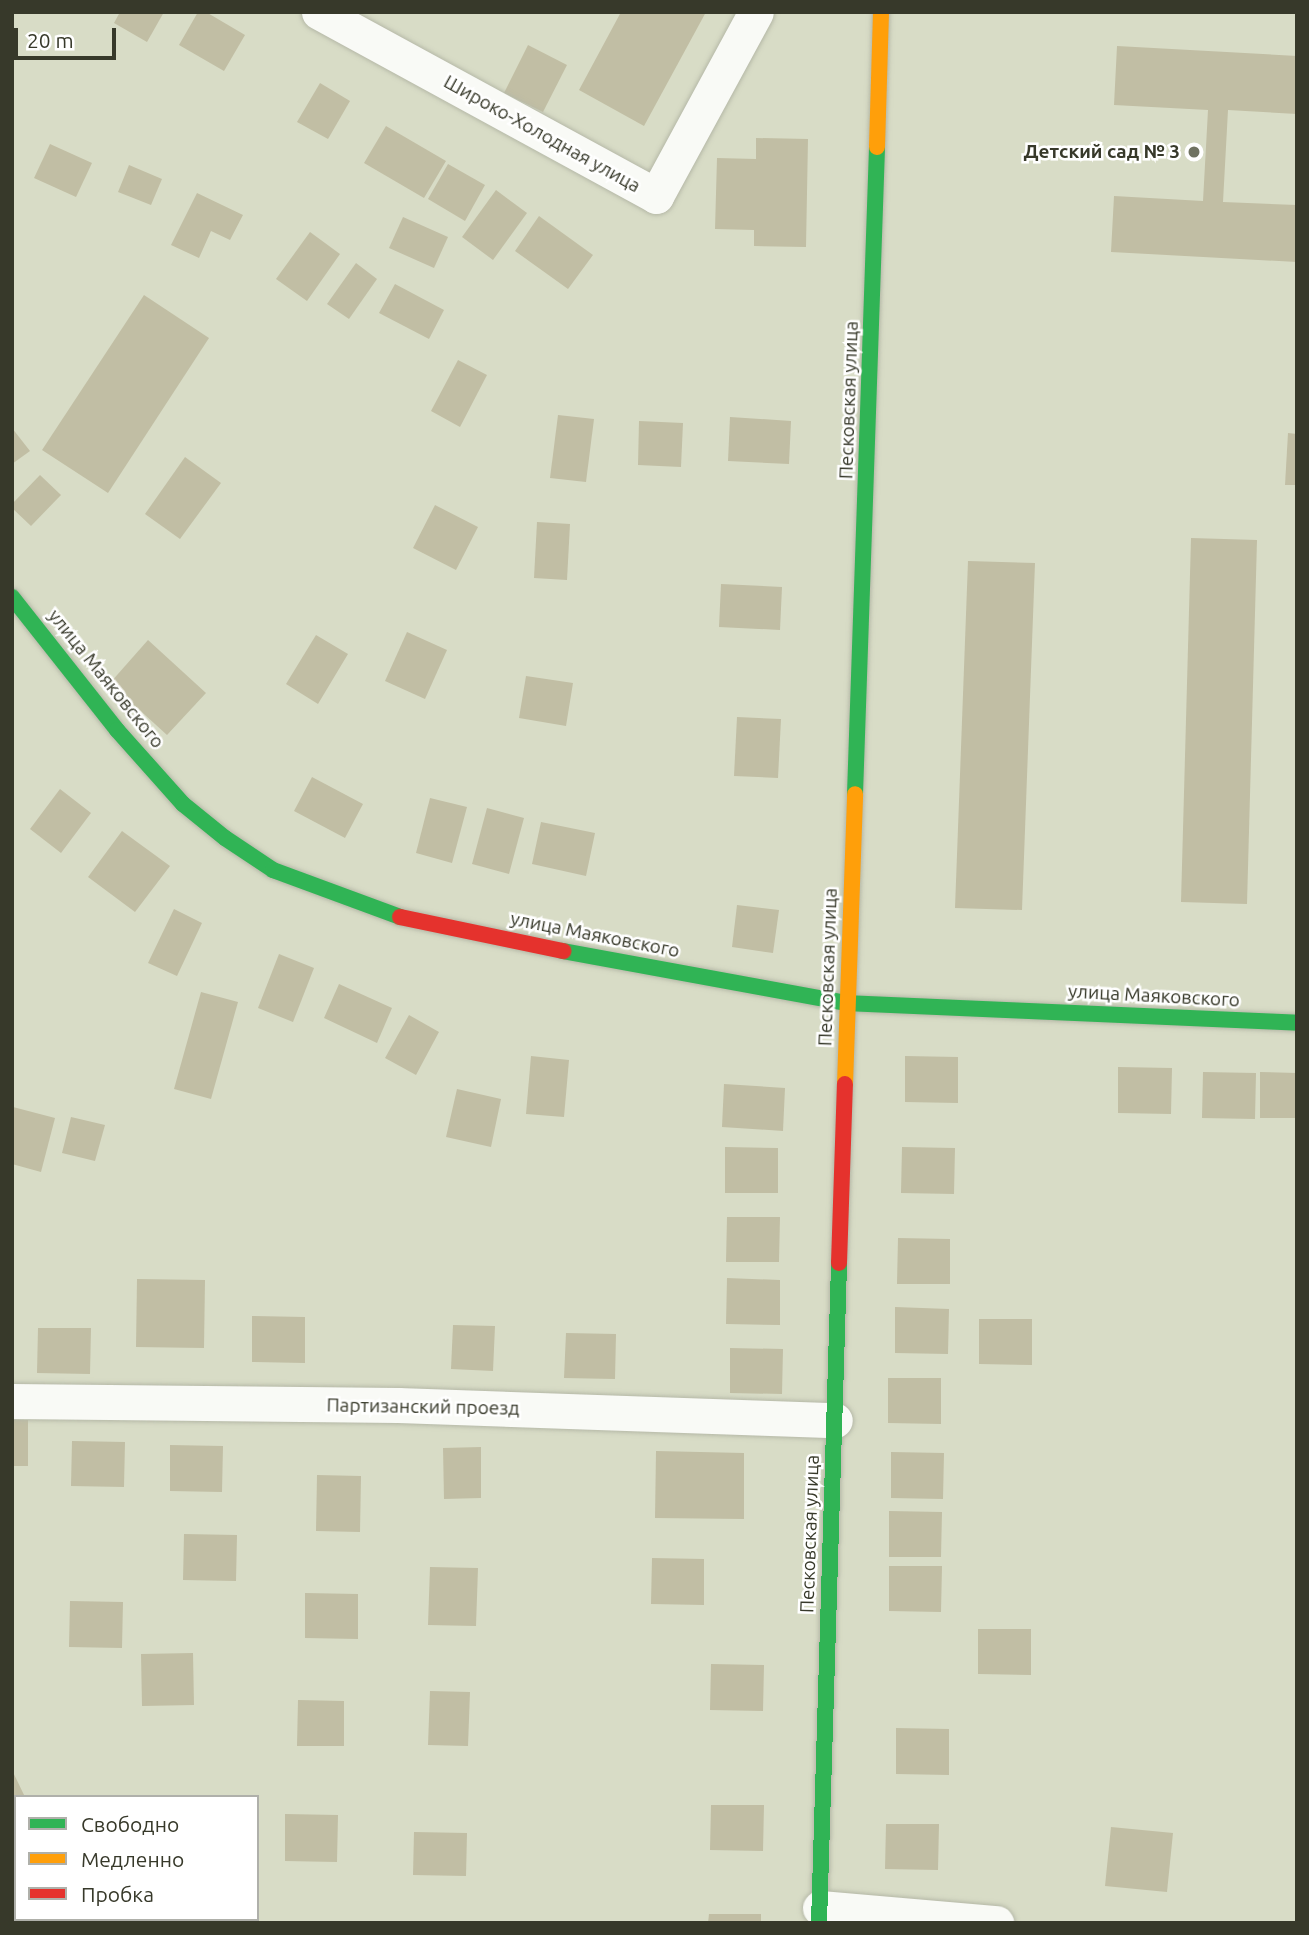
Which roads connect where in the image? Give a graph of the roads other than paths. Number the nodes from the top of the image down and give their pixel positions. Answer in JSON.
{"nodes":[{"id":1,"x":319,"y":12,"type":"edge"},
{"id":2,"x":756,"y":12,"type":"edge"},
{"id":3,"x":881,"y":12,"type":"edge"},
{"id":4,"x":12,"y":597,"type":"edge"},
{"id":5,"x":847,"y":1003,"type":"junction"},
{"id":6,"x":1297,"y":1023,"type":"edge"},
{"id":7,"x":12,"y":1401,"type":"edge"},
{"id":8,"x":835,"y":1420,"type":"junction"},
{"id":9,"x":819,"y":1915,"type":"edge"},
{"id":10,"x":996,"y":1923,"type":"edge"}],
"edges":[{"from":1,"to":2,"type":"street","name":"Широко-Холодная улица"},
{"from":3,"to":5,"type":"street","name":"Песковская улица"},
{"from":4,"to":5,"type":"street","name":"улица Маяковского"},
{"from":5,"to":6,"type":"street","name":"улица Маяковского"},
{"from":5,"to":8,"type":"street","name":"Песковская улица"},
{"from":7,"to":8,"type":"street","name":"Партизанский проезд"},
{"from":8,"to":9,"type":"street","name":"Песковская улица"},
{"from":9,"to":10,"type":"street"}]}
